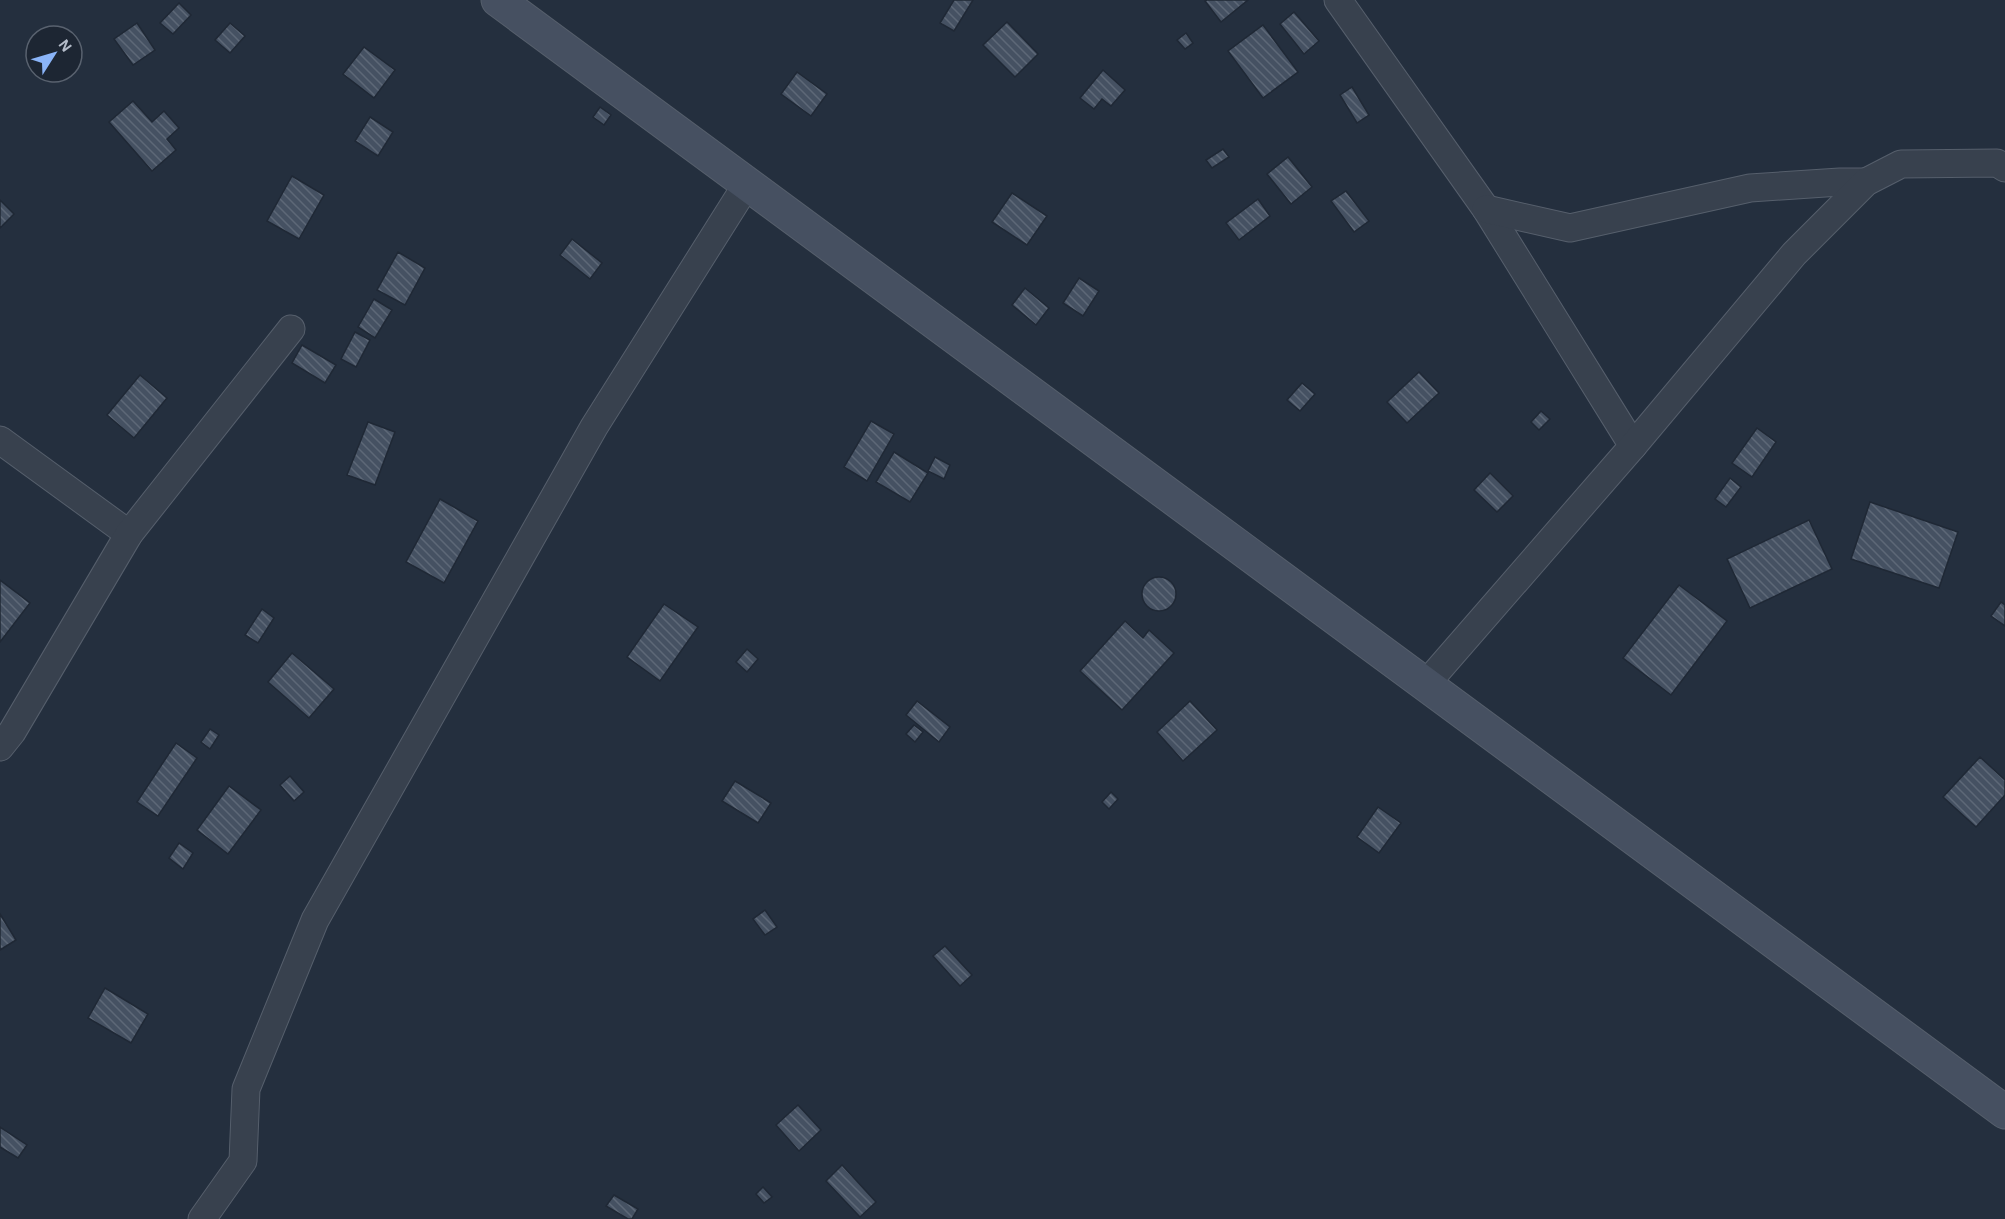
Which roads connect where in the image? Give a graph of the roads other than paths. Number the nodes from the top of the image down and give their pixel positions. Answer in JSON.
{"nodes":[{"id":1,"x":498,"y":0,"type":"edge"},
{"id":2,"x":1338,"y":0,"type":"edge"},
{"id":3,"x":2005,"y":168,"type":"edge"},
{"id":4,"x":1866,"y":182,"type":"junction"},
{"id":5,"x":747,"y":184,"type":"junction"},
{"id":6,"x":1485,"y":209,"type":"junction"},
{"id":7,"x":291,"y":329,"type":"dead end"},
{"id":8,"x":0,"y":440,"type":"edge"},
{"id":9,"x":1634,"y":446,"type":"junction"},
{"id":10,"x":129,"y":534,"type":"junction"},
{"id":11,"x":1426,"y":684,"type":"junction"},
{"id":12,"x":0,"y":747,"type":"edge"},
{"id":13,"x":2005,"y":1112,"type":"edge"},
{"id":14,"x":202,"y":1219,"type":"edge"}],
"edges":[{"from":1,"to":5,"type":"main road"},
{"from":2,"to":6,"type":"street"},
{"from":3,"to":4,"type":"street"},
{"from":4,"to":6,"type":"street"},
{"from":4,"to":9,"type":"street"},
{"from":5,"to":11,"type":"main road"},
{"from":5,"to":14,"type":"street"},
{"from":6,"to":9,"type":"street"},
{"from":7,"to":10,"type":"street"},
{"from":8,"to":10,"type":"street"},
{"from":9,"to":11,"type":"street"},
{"from":10,"to":12,"type":"street"},
{"from":11,"to":13,"type":"main road"}]}
